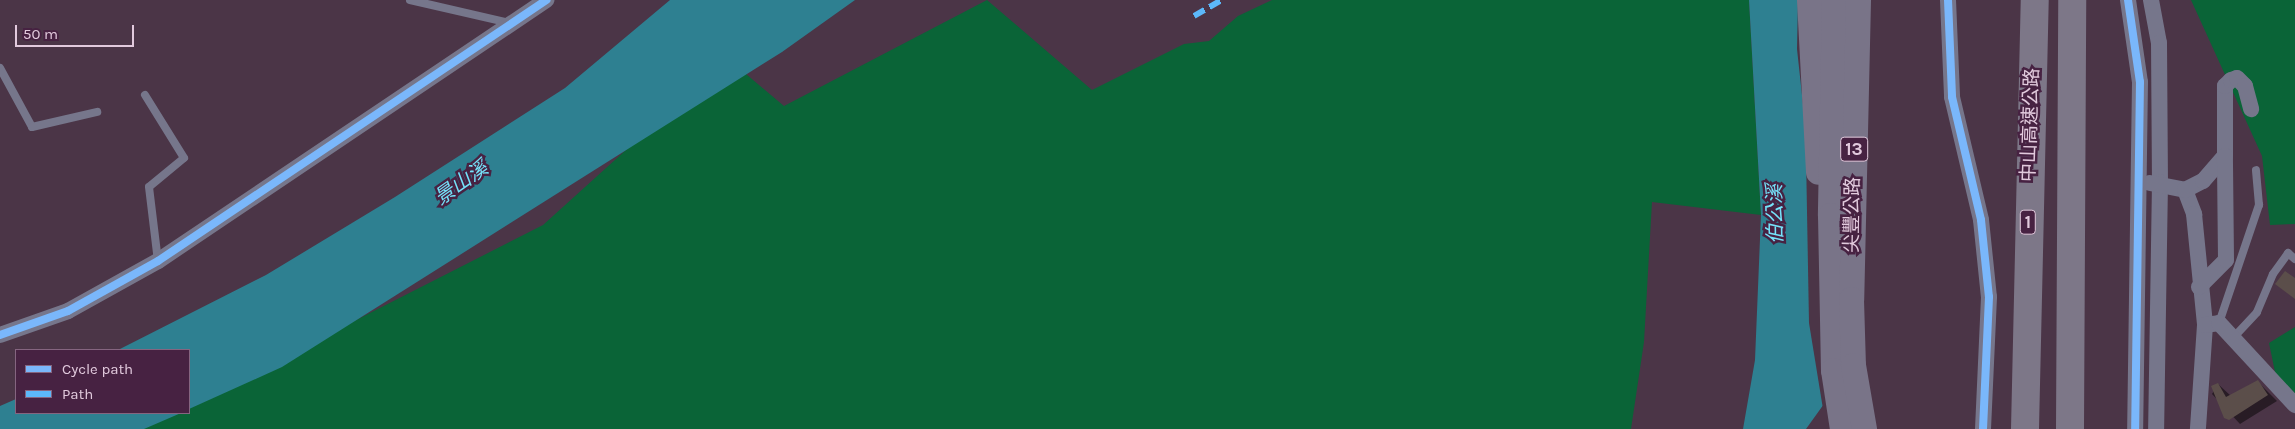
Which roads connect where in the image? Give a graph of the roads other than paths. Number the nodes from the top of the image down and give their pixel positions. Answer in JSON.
{"nodes":[{"id":1,"x":410,"y":0,"type":"edge"},
{"id":2,"x":548,"y":0,"type":"edge"},
{"id":3,"x":1809,"y":0,"type":"edge"},
{"id":4,"x":1834,"y":0,"type":"edge"},
{"id":5,"x":1858,"y":0,"type":"edge"},
{"id":6,"x":1948,"y":0,"type":"edge"},
{"id":7,"x":2128,"y":0,"type":"edge"},
{"id":8,"x":2150,"y":0,"type":"edge"},
{"id":9,"x":2035,"y":8,"type":"edge"},
{"id":10,"x":2072,"y":8,"type":"edge"},
{"id":11,"x":512,"y":23,"type":"junction"},
{"id":12,"x":0,"y":68,"type":"edge"},
{"id":13,"x":145,"y":96,"type":"dead end"},
{"id":14,"x":2251,"y":110,"type":"dead end"},
{"id":15,"x":97,"y":112,"type":"dead end"},
{"id":16,"x":2224,"y":156,"type":"junction"},
{"id":17,"x":2256,"y":170,"type":"dead end"},
{"id":18,"x":2160,"y":182,"type":"junction"},
{"id":19,"x":2138,"y":183,"type":"junction"},
{"id":20,"x":2184,"y":190,"type":"junction"},
{"id":21,"x":1830,"y":215,"type":"junction"},
{"id":22,"x":2295,"y":259,"type":"edge"},
{"id":23,"x":158,"y":261,"type":"junction"},
{"id":24,"x":2199,"y":287,"type":"junction"},
{"id":25,"x":2212,"y":324,"type":"junction"},
{"id":26,"x":0,"y":335,"type":"edge"},
{"id":27,"x":2233,"y":338,"type":"junction"},
{"id":28,"x":2295,"y":404,"type":"edge"},
{"id":29,"x":1842,"y":429,"type":"edge"},
{"id":30,"x":1864,"y":429,"type":"edge"},
{"id":31,"x":1983,"y":429,"type":"edge"},
{"id":32,"x":2024,"y":429,"type":"edge"},
{"id":33,"x":2070,"y":429,"type":"edge"},
{"id":34,"x":2135,"y":429,"type":"edge"},
{"id":35,"x":2156,"y":429,"type":"edge"},
{"id":36,"x":2198,"y":429,"type":"edge"}],
"edges":[{"from":1,"to":11,"type":"lane"},
{"from":2,"to":11,"type":"street"},
{"from":3,"to":21,"type":"main road"},
{"from":4,"to":21,"type":"main road","name":"尖豐公路","number":"13"},
{"from":5,"to":30,"type":"main road","name":"尖豐公路","number":"13"},
{"from":6,"to":31,"type":"street"},
{"from":7,"to":19,"type":"street"},
{"from":8,"to":18,"type":"street"},
{"from":9,"to":32,"type":"highway","name":"中山高速公路","number":"1"},
{"from":10,"to":33,"type":"highway","name":"中山高速公路"},
{"from":11,"to":23,"type":"street"},
{"from":12,"to":15,"type":"lane"},
{"from":13,"to":23,"type":"lane"},
{"from":14,"to":16,"type":"street"},
{"from":16,"to":20,"type":"street"},
{"from":16,"to":24,"type":"street"},
{"from":17,"to":25,"type":"lane"},
{"from":18,"to":19,"type":"street"},
{"from":18,"to":20,"type":"street"},
{"from":18,"to":35,"type":"street"},
{"from":19,"to":34,"type":"street"},
{"from":20,"to":24,"type":"street"},
{"from":21,"to":29,"type":"main road","name":"尖豐公路","number":"13"},
{"from":22,"to":27,"type":"lane"},
{"from":23,"to":26,"type":"street"},
{"from":24,"to":25,"type":"street"},
{"from":25,"to":27,"type":"street"},
{"from":25,"to":36,"type":"street"},
{"from":27,"to":28,"type":"street"}]}
